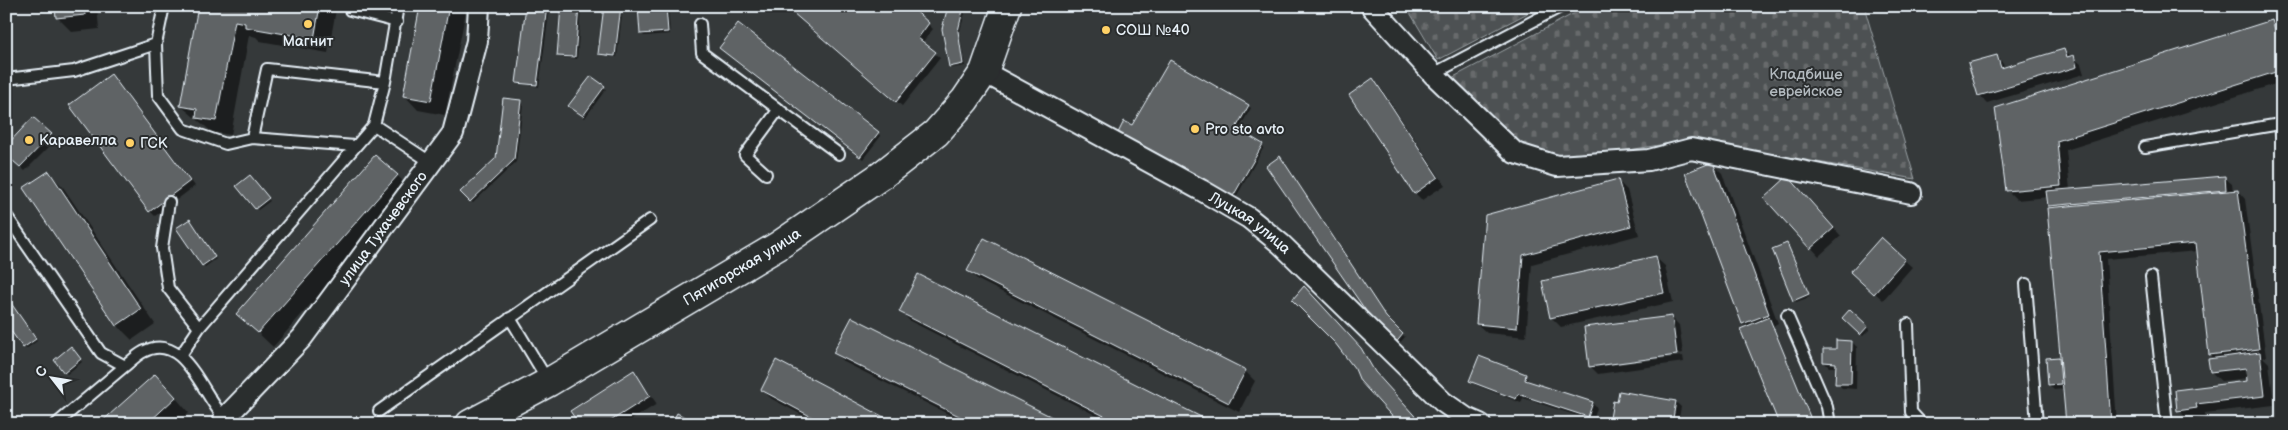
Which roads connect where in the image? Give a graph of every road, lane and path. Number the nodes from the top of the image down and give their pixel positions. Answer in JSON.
{"nodes":[{"id":1,"x":164,"y":6,"type":"edge"},
{"id":2,"x":349,"y":6,"type":"edge"},
{"id":3,"x":398,"y":6,"type":"edge"},
{"id":4,"x":479,"y":6,"type":"edge"},
{"id":5,"x":1007,"y":6,"type":"edge"},
{"id":6,"x":1371,"y":6,"type":"edge"},
{"id":7,"x":1562,"y":6,"type":"edge"},
{"id":8,"x":397,"y":22,"type":"junction"},
{"id":9,"x":700,"y":24,"type":"dead end"},
{"id":10,"x":156,"y":44,"type":"junction"},
{"id":11,"x":984,"y":72,"type":"junction"},
{"id":12,"x":1433,"y":74,"type":"junction"},
{"id":13,"x":6,"y":79,"type":"edge"},
{"id":14,"x":385,"y":82,"type":"junction"},
{"id":15,"x":778,"y":110,"type":"junction"},
{"id":16,"x":374,"y":125,"type":"junction"},
{"id":17,"x":2282,"y":136,"type":"edge"},
{"id":18,"x":252,"y":138,"type":"junction"},
{"id":19,"x":355,"y":146,"type":"junction"},
{"id":20,"x":2145,"y":147,"type":"dead end"},
{"id":21,"x":839,"y":154,"type":"dead end"},
{"id":22,"x":432,"y":163,"type":"junction"},
{"id":23,"x":766,"y":174,"type":"dead end"},
{"id":24,"x":1911,"y":193,"type":"dead end"},
{"id":25,"x":169,"y":202,"type":"dead end"},
{"id":26,"x":6,"y":215,"type":"edge"},
{"id":27,"x":650,"y":220,"type":"dead end"},
{"id":28,"x":2151,"y":277,"type":"dead end"},
{"id":29,"x":2026,"y":284,"type":"dead end"},
{"id":30,"x":1787,"y":315,"type":"dead end"},
{"id":31,"x":510,"y":318,"type":"junction"},
{"id":32,"x":1908,"y":324,"type":"dead end"},
{"id":33,"x":199,"y":328,"type":"junction"},
{"id":34,"x":181,"y":355,"type":"junction"},
{"id":35,"x":125,"y":366,"type":"junction"},
{"id":36,"x":549,"y":382,"type":"junction"},
{"id":37,"x":379,"y":410,"type":"dead end"},
{"id":38,"x":227,"y":422,"type":"edge"},
{"id":39,"x":56,"y":424,"type":"edge"},
{"id":40,"x":470,"y":424,"type":"edge"},
{"id":41,"x":1480,"y":424,"type":"edge"},
{"id":42,"x":1830,"y":424,"type":"edge"},
{"id":43,"x":1922,"y":424,"type":"edge"},
{"id":44,"x":2037,"y":424,"type":"edge"},
{"id":45,"x":2167,"y":424,"type":"edge"}],
"edges":[{"from":1,"to":10,"type":"lane"},
{"from":2,"to":8,"type":"lane"},
{"from":3,"to":8,"type":"lane"},
{"from":4,"to":22,"type":"street","name":"улица Тухачевского"},
{"from":5,"to":11,"type":"main road","name":"Пятигорская улица"},
{"from":6,"to":12,"type":"street"},
{"from":7,"to":12,"type":"lane"},
{"from":8,"to":14,"type":"lane"},
{"from":9,"to":15,"type":"lane"},
{"from":10,"to":13,"type":"lane"},
{"from":10,"to":18,"type":"lane"},
{"from":11,"to":36,"type":"main road","name":"Пятигорская улица"},
{"from":11,"to":41,"type":"street","name":"Луцкая улица"},
{"from":12,"to":24,"type":"street"},
{"from":14,"to":16,"type":"lane"},
{"from":14,"to":18,"type":"lane"},
{"from":15,"to":21,"type":"lane"},
{"from":15,"to":23,"type":"lane"},
{"from":16,"to":19,"type":"lane"},
{"from":16,"to":22,"type":"lane"},
{"from":17,"to":20,"type":"lane"},
{"from":18,"to":19,"type":"lane"},
{"from":19,"to":33,"type":"lane"},
{"from":22,"to":38,"type":"street","name":"улица Тухачевского"},
{"from":25,"to":33,"type":"lane"},
{"from":26,"to":35,"type":"lane"},
{"from":27,"to":31,"type":"lane"},
{"from":28,"to":45,"type":"lane"},
{"from":29,"to":44,"type":"lane"},
{"from":30,"to":42,"type":"lane"},
{"from":31,"to":36,"type":"lane"},
{"from":31,"to":37,"type":"lane"},
{"from":32,"to":43,"type":"lane"},
{"from":33,"to":34,"type":"lane"},
{"from":34,"to":35,"type":"lane"},
{"from":34,"to":38,"type":"lane"},
{"from":35,"to":39,"type":"lane"},
{"from":36,"to":40,"type":"main road","name":"Пятигорская улица"}]}
